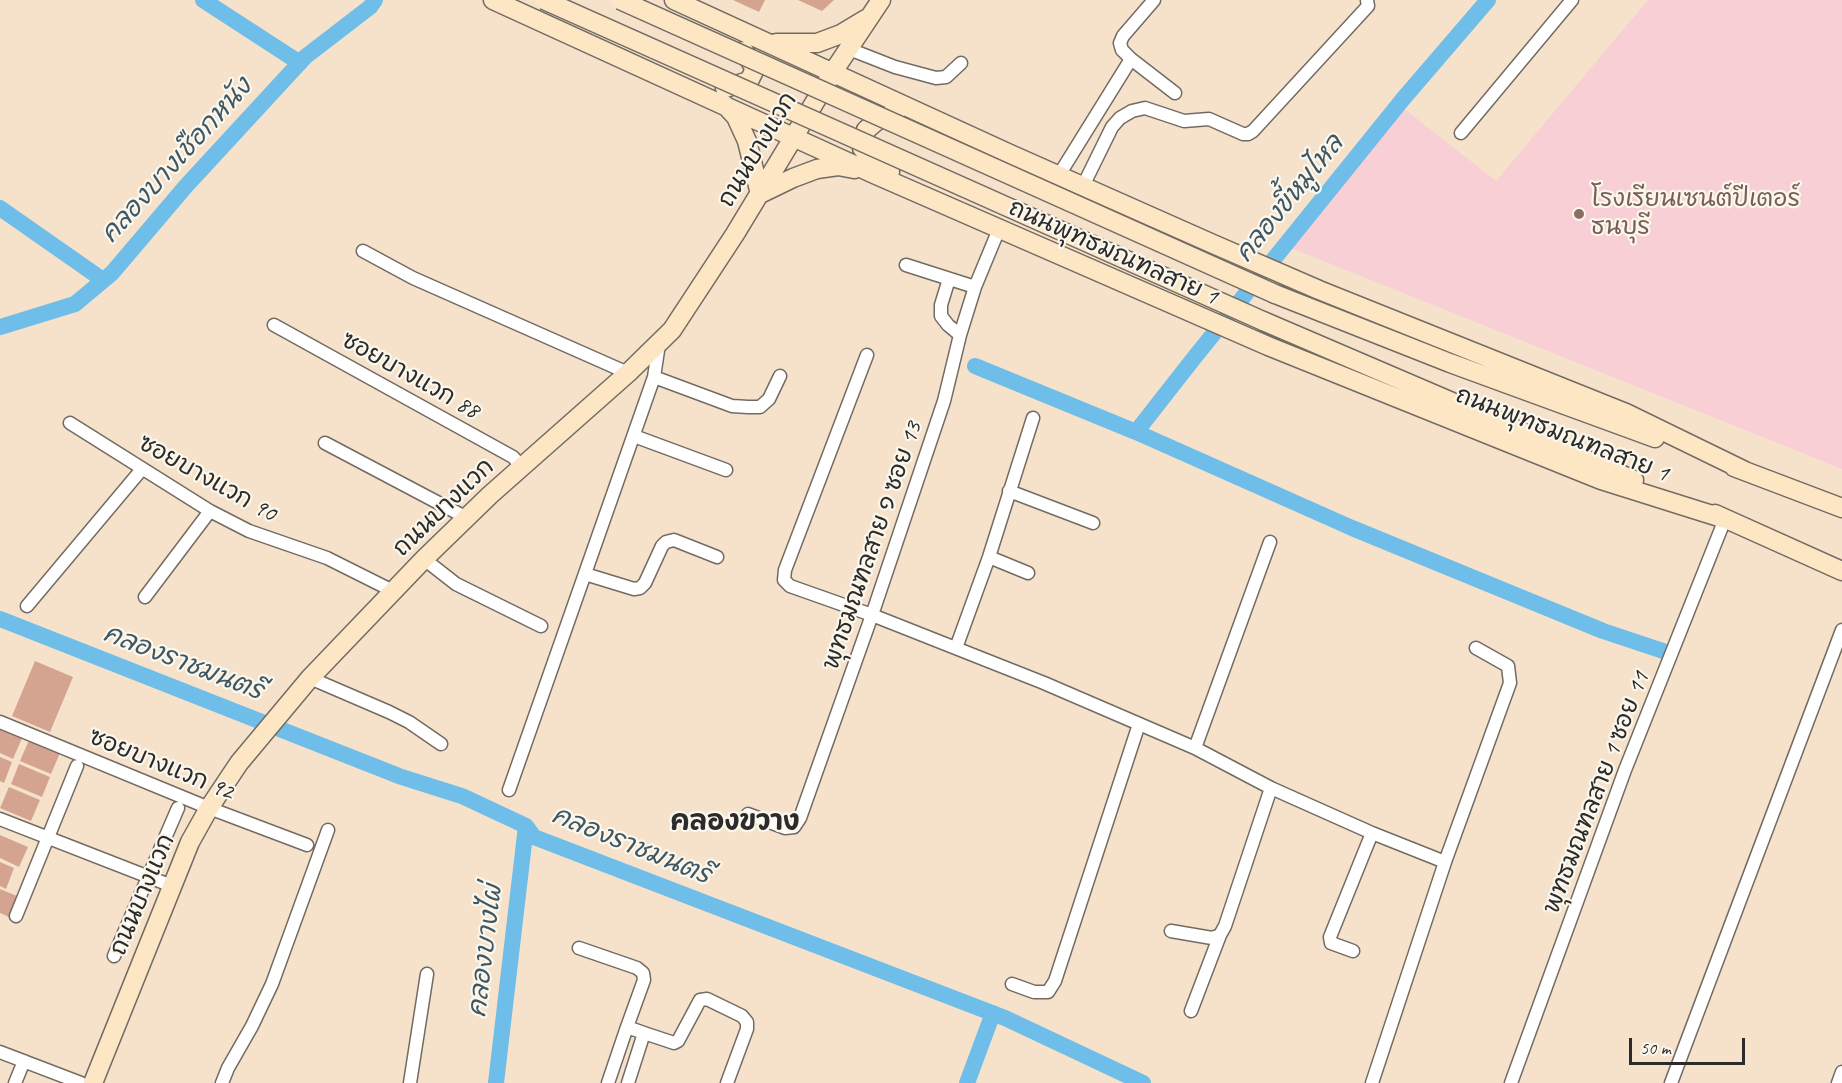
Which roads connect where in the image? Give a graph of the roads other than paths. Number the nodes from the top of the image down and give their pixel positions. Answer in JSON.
{"nodes":[{"id":1,"x":494,"y":0,"type":"edge"},
{"id":2,"x":544,"y":0,"type":"edge"},
{"id":3,"x":620,"y":0,"type":"edge"},
{"id":4,"x":669,"y":0,"type":"edge"},
{"id":5,"x":674,"y":0,"type":"edge"},
{"id":6,"x":1154,"y":0,"type":"edge"},
{"id":7,"x":1367,"y":0,"type":"edge"},
{"id":8,"x":1572,"y":0,"type":"edge"},
{"id":9,"x":877,"y":8,"type":"edge"},
{"id":10,"x":770,"y":43,"type":"junction"},
{"id":11,"x":849,"y":49,"type":"junction"},
{"id":12,"x":1131,"y":59,"type":"junction"},
{"id":13,"x":961,"y":63,"type":"dead end"},
{"id":14,"x":647,"y":69,"type":"junction"},
{"id":15,"x":833,"y":72,"type":"junction"},
{"id":16,"x":1175,"y":93,"type":"dead end"},
{"id":17,"x":724,"y":104,"type":"junction"},
{"id":18,"x":962,"y":132,"type":"junction"},
{"id":19,"x":1461,"y":133,"type":"dead end"},
{"id":20,"x":794,"y":136,"type":"junction"},
{"id":21,"x":874,"y":174,"type":"junction"},
{"id":22,"x":1059,"y":175,"type":"junction"},
{"id":23,"x":1083,"y":186,"type":"junction"},
{"id":24,"x":760,"y":194,"type":"junction"},
{"id":25,"x":923,"y":195,"type":"junction"},
{"id":26,"x":999,"y":229,"type":"junction"},
{"id":27,"x":363,"y":251,"type":"dead end"},
{"id":28,"x":906,"y":265,"type":"dead end"},
{"id":29,"x":949,"y":279,"type":"junction"},
{"id":30,"x":975,"y":287,"type":"junction"},
{"id":31,"x":274,"y":325,"type":"dead end"},
{"id":32,"x":960,"y":335,"type":"junction"},
{"id":33,"x":659,"y":344,"type":"junction"},
{"id":34,"x":867,"y":355,"type":"dead end"},
{"id":35,"x":628,"y":373,"type":"junction"},
{"id":36,"x":780,"y":376,"type":"dead end"},
{"id":37,"x":654,"y":377,"type":"junction"},
{"id":38,"x":1033,"y":418,"type":"dead end"},
{"id":39,"x":70,"y":423,"type":"dead end"},
{"id":40,"x":634,"y":436,"type":"junction"},
{"id":41,"x":325,"y":443,"type":"dead end"},
{"id":42,"x":522,"y":467,"type":"junction"},
{"id":43,"x":142,"y":469,"type":"junction"},
{"id":44,"x":726,"y":470,"type":"dead end"},
{"id":45,"x":1745,"y":471,"type":"junction"},
{"id":46,"x":1009,"y":491,"type":"junction"},
{"id":47,"x":1842,"y":508,"type":"edge"},
{"id":48,"x":210,"y":511,"type":"junction"},
{"id":49,"x":467,"y":518,"type":"junction"},
{"id":50,"x":1725,"y":519,"type":"junction"},
{"id":51,"x":1093,"y":523,"type":"dead end"},
{"id":52,"x":1270,"y":543,"type":"dead end"},
{"id":53,"x":717,"y":557,"type":"dead end"},
{"id":54,"x":989,"y":557,"type":"junction"},
{"id":55,"x":424,"y":559,"type":"junction"},
{"id":56,"x":1842,"y":571,"type":"edge"},
{"id":57,"x":1028,"y":573,"type":"dead end"},
{"id":58,"x":585,"y":574,"type":"junction"},
{"id":59,"x":393,"y":591,"type":"junction"},
{"id":60,"x":145,"y":597,"type":"dead end"},
{"id":61,"x":27,"y":606,"type":"dead end"},
{"id":62,"x":872,"y":615,"type":"junction"},
{"id":63,"x":541,"y":626,"type":"dead end"},
{"id":64,"x":1842,"y":630,"type":"edge"},
{"id":65,"x":956,"y":648,"type":"junction"},
{"id":66,"x":1476,"y":648,"type":"dead end"},
{"id":67,"x":310,"y":678,"type":"junction"},
{"id":68,"x":0,"y":722,"type":"edge"},
{"id":69,"x":1138,"y":724,"type":"junction"},
{"id":70,"x":441,"y":744,"type":"dead end"},
{"id":71,"x":1195,"y":748,"type":"junction"},
{"id":72,"x":78,"y":766,"type":"dead end"},
{"id":73,"x":1271,"y":788,"type":"junction"},
{"id":74,"x":509,"y":790,"type":"dead end"},
{"id":75,"x":178,"y":808,"type":"dead end"},
{"id":76,"x":209,"y":808,"type":"junction"},
{"id":77,"x":748,"y":814,"type":"dead end"},
{"id":78,"x":0,"y":819,"type":"edge"},
{"id":79,"x":328,"y":830,"type":"dead end"},
{"id":80,"x":1372,"y":833,"type":"junction"},
{"id":81,"x":49,"y":838,"type":"junction"},
{"id":82,"x":307,"y":845,"type":"dead end"},
{"id":83,"x":1445,"y":862,"type":"junction"},
{"id":84,"x":147,"y":877,"type":"junction"},
{"id":85,"x":172,"y":886,"type":"junction"},
{"id":86,"x":16,"y":916,"type":"dead end"},
{"id":87,"x":1171,"y":931,"type":"dead end"},
{"id":88,"x":1220,"y":935,"type":"junction"},
{"id":89,"x":579,"y":948,"type":"dead end"},
{"id":90,"x":1353,"y":951,"type":"dead end"},
{"id":91,"x":114,"y":956,"type":"dead end"},
{"id":92,"x":427,"y":974,"type":"dead end"},
{"id":93,"x":1012,"y":984,"type":"dead end"},
{"id":94,"x":1191,"y":1011,"type":"dead end"},
{"id":95,"x":627,"y":1027,"type":"junction"},
{"id":96,"x":644,"y":1033,"type":"junction"},
{"id":97,"x":0,"y":1052,"type":"edge"},
{"id":98,"x":24,"y":1061,"type":"junction"},
{"id":99,"x":1842,"y":1072,"type":"edge"},
{"id":100,"x":15,"y":1083,"type":"edge"},
{"id":101,"x":81,"y":1083,"type":"edge"},
{"id":102,"x":93,"y":1083,"type":"edge"},
{"id":103,"x":222,"y":1083,"type":"edge"},
{"id":104,"x":410,"y":1083,"type":"edge"},
{"id":105,"x":608,"y":1083,"type":"edge"},
{"id":106,"x":628,"y":1083,"type":"edge"},
{"id":107,"x":727,"y":1083,"type":"edge"},
{"id":108,"x":1372,"y":1083,"type":"edge"},
{"id":109,"x":1511,"y":1083,"type":"edge"},
{"id":110,"x":1671,"y":1083,"type":"edge"},
{"id":111,"x":1838,"y":1083,"type":"edge"}],
"edges":[{"from":1,"to":14,"type":"main road","name":"ถนนพุทธมณฑลสาย 1"},
{"from":2,"to":50,"type":"main road","name":"ถนนพุทธมณฑลสาย 1","bridge":true},
{"from":3,"to":45,"type":"main road","name":"ถนนพุทธมณฑลสาย 1","bridge":true},
{"from":4,"to":14,"type":"main road"},
{"from":5,"to":10,"type":"main road","name":"ถนนพุทธมณฑลสาย 1"},
{"from":6,"to":12,"type":"street"},
{"from":7,"to":23,"type":"street"},
{"from":8,"to":19,"type":"street"},
{"from":9,"to":10,"type":"main road"},
{"from":9,"to":11,"type":"main road","name":"ถนนบางแวก"},
{"from":10,"to":15,"type":"main road","name":"ถนนพุทธมณฑลสาย 1"},
{"from":11,"to":13,"type":"street"},
{"from":11,"to":15,"type":"main road","name":"ถนนบางแวก"},
{"from":12,"to":16,"type":"street"},
{"from":12,"to":22,"type":"street"},
{"from":14,"to":17,"type":"main road","name":"ถนนพุทธมณฑลสาย 1"},
{"from":15,"to":18,"type":"main road","name":"ถนนพุทธมณฑลสาย 1"},
{"from":15,"to":20,"type":"main road","name":"ถนนบางแวก"},
{"from":17,"to":20,"type":"main road","name":"ถนนพุทธมณฑลสาย 1"},
{"from":17,"to":24,"type":"main road"},
{"from":18,"to":22,"type":"main road","name":"ถนนพุทธมณฑลสาย 1"},
{"from":18,"to":25,"type":"main road"},
{"from":20,"to":21,"type":"main road","name":"ถนนพุทธมณฑลสาย 1"},
{"from":20,"to":24,"type":"main road","name":"ถนนบางแวก"},
{"from":21,"to":24,"type":"main road"},
{"from":21,"to":25,"type":"main road","name":"ถนนพุทธมณฑลสาย 1"},
{"from":22,"to":23,"type":"main road","name":"ถนนพุทธมณฑลสาย 1"},
{"from":23,"to":45,"type":"main road","name":"ถนนพุทธมณฑลสาย 1"},
{"from":24,"to":33,"type":"main road","name":"ถนนบางแวก"},
{"from":25,"to":26,"type":"main road","name":"ถนนพุทธมณฑลสาย 1"},
{"from":26,"to":30,"type":"street","name":"พุทธมณฑลสาย ๑ ซอย 13"},
{"from":26,"to":50,"type":"main road","name":"ถนนพุทธมณฑลสาย 1"},
{"from":27,"to":35,"type":"street"},
{"from":28,"to":29,"type":"street"},
{"from":29,"to":30,"type":"street"},
{"from":29,"to":32,"type":"street"},
{"from":30,"to":32,"type":"street","name":"พุทธมณฑลสาย ๑ ซอย 13"},
{"from":31,"to":42,"type":"street","name":"ซอยบางแวก 88"},
{"from":32,"to":62,"type":"street","name":"พุทธมณฑลสาย ๑ ซอย 13"},
{"from":33,"to":35,"type":"main road","name":"ถนนบางแวก"},
{"from":33,"to":37,"type":"street"},
{"from":34,"to":62,"type":"street"},
{"from":35,"to":42,"type":"main road","name":"ถนนบางแวก"},
{"from":36,"to":37,"type":"street"},
{"from":37,"to":40,"type":"street"},
{"from":38,"to":46,"type":"street"},
{"from":39,"to":43,"type":"street","name":"ซอยบางแวก 90"},
{"from":40,"to":44,"type":"street"},
{"from":40,"to":58,"type":"street"},
{"from":41,"to":49,"type":"street"},
{"from":42,"to":49,"type":"main road","name":"ถนนบางแวก"},
{"from":43,"to":48,"type":"street","name":"ซอยบางแวก 90"},
{"from":43,"to":61,"type":"street"},
{"from":45,"to":47,"type":"main road","name":"ถนนพุทธมณฑลสาย 1"},
{"from":46,"to":51,"type":"street"},
{"from":46,"to":54,"type":"street"},
{"from":48,"to":59,"type":"street","name":"ซอยบางแวก 90"},
{"from":48,"to":60,"type":"street"},
{"from":49,"to":55,"type":"main road","name":"ถนนบางแวก"},
{"from":50,"to":56,"type":"main road","name":"ถนนพุทธมณฑลสาย 1"},
{"from":50,"to":109,"type":"street","name":"พุทธมณฑลสาย 1 ซอย 11"},
{"from":52,"to":71,"type":"street"},
{"from":53,"to":58,"type":"street"},
{"from":54,"to":57,"type":"street"},
{"from":54,"to":65,"type":"street"},
{"from":55,"to":59,"type":"main road","name":"ถนนบางแวก"},
{"from":55,"to":63,"type":"street"},
{"from":58,"to":74,"type":"street"},
{"from":59,"to":67,"type":"main road","name":"ถนนบางแวก"},
{"from":62,"to":65,"type":"street"},
{"from":62,"to":77,"type":"street","name":"พุทธมณฑลสาย ๑ ซอย 13"},
{"from":64,"to":110,"type":"street"},
{"from":65,"to":69,"type":"street"},
{"from":66,"to":83,"type":"street"},
{"from":67,"to":70,"type":"street"},
{"from":67,"to":76,"type":"main road","name":"ถนนบางแวก"},
{"from":68,"to":76,"type":"street","name":"ซอยบางแวก 92"},
{"from":69,"to":71,"type":"street"},
{"from":69,"to":93,"type":"street"},
{"from":71,"to":73,"type":"street"},
{"from":72,"to":81,"type":"street"},
{"from":73,"to":80,"type":"street"},
{"from":73,"to":88,"type":"street"},
{"from":75,"to":84,"type":"street"},
{"from":76,"to":82,"type":"street","name":"ซอยบางแวก 92"},
{"from":76,"to":85,"type":"main road","name":"ถนนบางแวก"},
{"from":78,"to":81,"type":"street"},
{"from":79,"to":103,"type":"street"},
{"from":80,"to":83,"type":"street"},
{"from":80,"to":90,"type":"street"},
{"from":81,"to":84,"type":"street"},
{"from":81,"to":86,"type":"street"},
{"from":83,"to":108,"type":"street"},
{"from":84,"to":85,"type":"street"},
{"from":84,"to":91,"type":"street"},
{"from":85,"to":102,"type":"main road","name":"ถนนบางแวก"},
{"from":87,"to":88,"type":"street"},
{"from":88,"to":94,"type":"street"},
{"from":89,"to":95,"type":"street"},
{"from":92,"to":104,"type":"street"},
{"from":95,"to":96,"type":"street"},
{"from":95,"to":105,"type":"street"},
{"from":96,"to":106,"type":"street"},
{"from":96,"to":107,"type":"street"},
{"from":97,"to":98,"type":"street"},
{"from":98,"to":100,"type":"street"},
{"from":98,"to":101,"type":"street"},
{"from":99,"to":111,"type":"street"}]}
